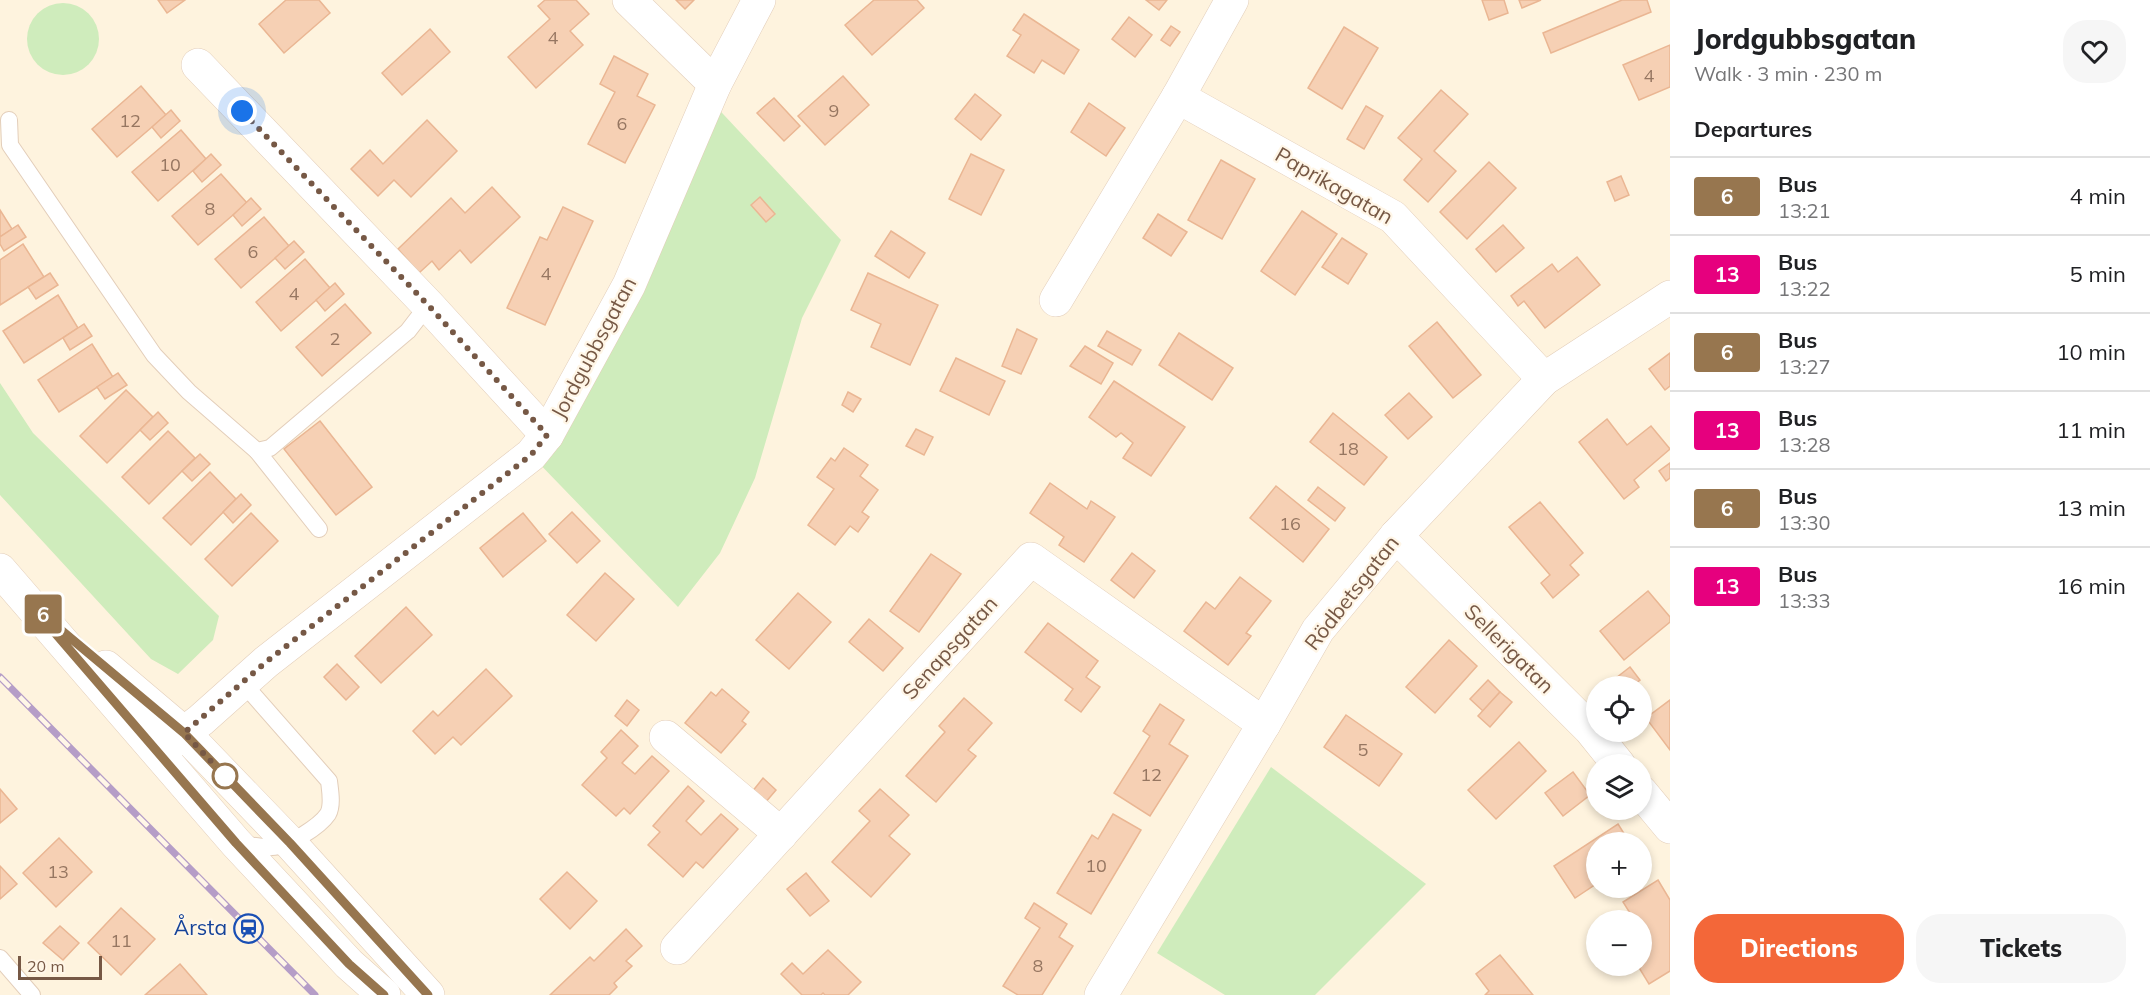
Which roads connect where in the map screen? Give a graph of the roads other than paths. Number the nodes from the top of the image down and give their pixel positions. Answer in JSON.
{"nodes":[{"id":1,"x":629,"y":0,"type":"edge"},
{"id":2,"x":759,"y":0,"type":"edge"},
{"id":3,"x":1232,"y":0,"type":"edge"},
{"id":4,"x":198,"y":64,"type":"dead end"},
{"id":5,"x":715,"y":84,"type":"junction"},
{"id":6,"x":1178,"y":97,"type":"junction"},
{"id":7,"x":9,"y":120,"type":"dead end"},
{"id":8,"x":1670,"y":297,"type":"edge"},
{"id":9,"x":1056,"y":300,"type":"dead end"},
{"id":10,"x":428,"y":305,"type":"junction"},
{"id":11,"x":1544,"y":379,"type":"junction"},
{"id":12,"x":547,"y":435,"type":"junction"},
{"id":13,"x":257,"y":451,"type":"junction"},
{"id":14,"x":320,"y":529,"type":"dead end"},
{"id":15,"x":1396,"y":536,"type":"junction"},
{"id":16,"x":0,"y":570,"type":"edge"},
{"id":17,"x":31,"y":605,"type":"junction"},
{"id":18,"x":243,"y":683,"type":"junction"},
{"id":19,"x":1264,"y":724,"type":"junction"},
{"id":20,"x":184,"y":733,"type":"junction"},
{"id":21,"x":666,"y":737,"type":"dead end"},
{"id":22,"x":158,"y":753,"type":"junction"},
{"id":23,"x":1610,"y":754,"type":"edge"},
{"id":24,"x":1652,"y":806,"type":"edge"},
{"id":25,"x":1670,"y":828,"type":"edge"},
{"id":26,"x":781,"y":834,"type":"junction"},
{"id":27,"x":236,"y":843,"type":"junction"},
{"id":28,"x":290,"y":843,"type":"junction"},
{"id":29,"x":677,"y":948,"type":"dead end"},
{"id":30,"x":0,"y":958,"type":"edge"},
{"id":31,"x":32,"y":995,"type":"edge"},
{"id":32,"x":384,"y":995,"type":"edge"},
{"id":33,"x":428,"y":995,"type":"edge"},
{"id":34,"x":1101,"y":995,"type":"edge"}],
"edges":[{"from":1,"to":5,"type":"street"},
{"from":2,"to":5,"type":"street","name":"Jordgubbsgatan"},
{"from":3,"to":6,"type":"street"},
{"from":4,"to":10,"type":"street"},
{"from":5,"to":12,"type":"street","name":"Jordgubbsgatan"},
{"from":6,"to":9,"type":"street"},
{"from":6,"to":11,"type":"street","name":"Paprikagatan"},
{"from":7,"to":13,"type":"lane"},
{"from":8,"to":11,"type":"street","name":"Rödbetsgatan"},
{"from":10,"to":12,"type":"street"},
{"from":10,"to":13,"type":"lane"},
{"from":11,"to":15,"type":"street","name":"Rödbetsgatan"},
{"from":12,"to":18,"type":"street","name":"Jordgubbsgatan"},
{"from":13,"to":14,"type":"lane"},
{"from":15,"to":19,"type":"street","name":"Rödbetsgatan"},
{"from":15,"to":23,"type":"street","name":"Sellerigatan"},
{"from":16,"to":17,"type":"street"},
{"from":17,"to":20,"type":"street"},
{"from":17,"to":22,"type":"street"},
{"from":18,"to":20,"type":"street","name":"Jordgubbsgatan"},
{"from":18,"to":28,"type":"lane"},
{"from":19,"to":26,"type":"street","name":"Senapsgatan"},
{"from":19,"to":34,"type":"street","name":"Rödbetsgatan"},
{"from":20,"to":22,"type":"street","name":"Jordgubbsgatan"},
{"from":20,"to":28,"type":"street"},
{"from":21,"to":26,"type":"street"},
{"from":22,"to":27,"type":"street"},
{"from":24,"to":25,"type":"street"},
{"from":26,"to":29,"type":"street","name":"Senapsgatan"},
{"from":27,"to":28,"type":"lane"},
{"from":27,"to":32,"type":"street"},
{"from":28,"to":33,"type":"street"},
{"from":30,"to":31,"type":"lane"}]}
